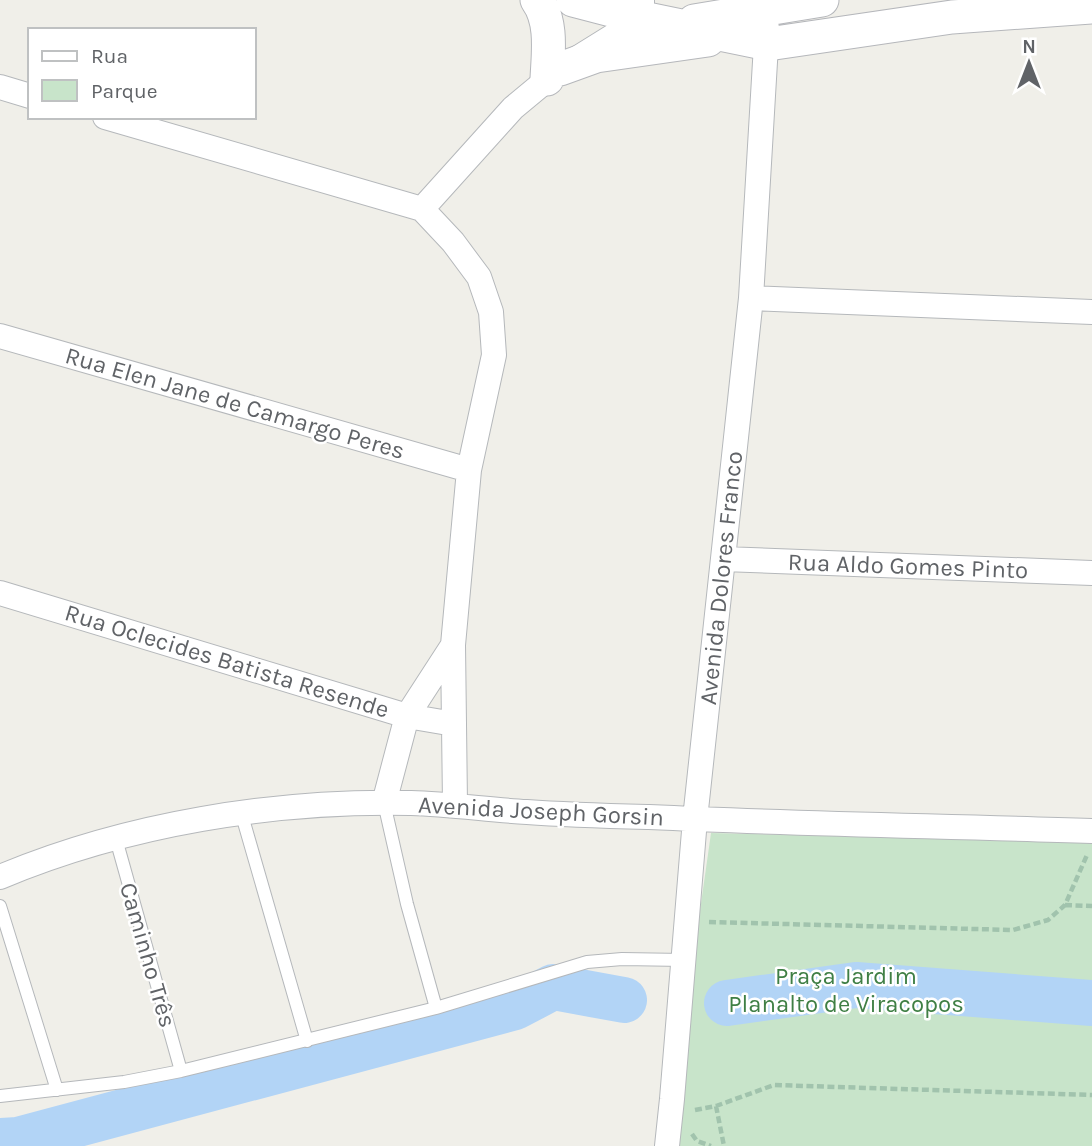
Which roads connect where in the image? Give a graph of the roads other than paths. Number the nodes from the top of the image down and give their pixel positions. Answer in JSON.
{"nodes":[{"id":1,"x":537,"y":0,"type":"edge"},
{"id":2,"x":573,"y":0,"type":"edge"},
{"id":3,"x":822,"y":0,"type":"edge"},
{"id":4,"x":1092,"y":7,"type":"edge"},
{"id":5,"x":642,"y":9,"type":"edge"},
{"id":6,"x":766,"y":9,"type":"junction"},
{"id":7,"x":675,"y":25,"type":"junction"},
{"id":8,"x":735,"y":37,"type":"junction"},
{"id":9,"x":768,"y":44,"type":"junction"},
{"id":10,"x":553,"y":74,"type":"junction"},
{"id":11,"x":0,"y":87,"type":"edge"},
{"id":12,"x":28,"y":95,"type":"edge"},
{"id":13,"x":112,"y":119,"type":"edge"},
{"id":14,"x":422,"y":209,"type":"junction"},
{"id":15,"x":751,"y":299,"type":"junction"},
{"id":16,"x":1092,"y":312,"type":"edge"},
{"id":17,"x":0,"y":336,"type":"edge"},
{"id":18,"x":469,"y":470,"type":"junction"},
{"id":19,"x":723,"y":559,"type":"junction"},
{"id":20,"x":1092,"y":573,"type":"edge"},
{"id":21,"x":0,"y":593,"type":"edge"},
{"id":22,"x":453,"y":645,"type":"junction"},
{"id":23,"x":407,"y":716,"type":"junction"},
{"id":24,"x":454,"y":724,"type":"junction"},
{"id":25,"x":384,"y":803,"type":"junction"},
{"id":26,"x":455,"y":804,"type":"junction"},
{"id":27,"x":241,"y":812,"type":"junction"},
{"id":28,"x":695,"y":819,"type":"junction"},
{"id":29,"x":1092,"y":831,"type":"edge"},
{"id":30,"x":116,"y":839,"type":"junction"},
{"id":31,"x":0,"y":877,"type":"edge"},
{"id":32,"x":0,"y":906,"type":"edge"},
{"id":33,"x":684,"y":960,"type":"junction"},
{"id":34,"x":436,"y":1008,"type":"junction"},
{"id":35,"x":307,"y":1041,"type":"junction"},
{"id":36,"x":181,"y":1070,"type":"junction"},
{"id":37,"x":57,"y":1090,"type":"junction"},
{"id":38,"x":0,"y":1096,"type":"edge"},
{"id":39,"x":667,"y":1146,"type":"edge"}],
"edges":[{"from":1,"to":10,"type":"main road"},
{"from":2,"to":5,"type":"main road"},
{"from":3,"to":6,"type":"main road"},
{"from":4,"to":9,"type":"main road"},
{"from":5,"to":7,"type":"main road"},
{"from":5,"to":10,"type":"street"},
{"from":6,"to":7,"type":"main road"},
{"from":6,"to":9,"type":"street","name":"Avenida Dolores Franco"},
{"from":7,"to":8,"type":"main road"},
{"from":8,"to":9,"type":"main road"},
{"from":8,"to":10,"type":"main road"},
{"from":9,"to":15,"type":"street","name":"Avenida Dolores Franco"},
{"from":10,"to":14,"type":"street"},
{"from":11,"to":12,"type":"street"},
{"from":13,"to":14,"type":"street"},
{"from":14,"to":18,"type":"street"},
{"from":15,"to":16,"type":"street"},
{"from":15,"to":19,"type":"street","name":"Avenida Dolores Franco"},
{"from":17,"to":18,"type":"street","name":"Rua Elen Jane de Camargo Peres"},
{"from":18,"to":22,"type":"street"},
{"from":19,"to":20,"type":"street","name":"Rua Aldo Gomes Pinto"},
{"from":19,"to":28,"type":"street","name":"Avenida Dolores Franco"},
{"from":21,"to":23,"type":"street","name":"Rua Oclecides Batista Resende"},
{"from":22,"to":23,"type":"street"},
{"from":22,"to":24,"type":"street"},
{"from":23,"to":24,"type":"street","name":"Rua Oclecides Batista Resende"},
{"from":23,"to":25,"type":"street"},
{"from":24,"to":26,"type":"street"},
{"from":25,"to":26,"type":"street","name":"Avenida Joseph Gorsin"},
{"from":25,"to":27,"type":"street","name":"Avenida Joseph Gorsin"},
{"from":25,"to":34,"type":"lane"},
{"from":26,"to":28,"type":"street","name":"Avenida Joseph Gorsin"},
{"from":27,"to":30,"type":"street","name":"Avenida Joseph Gorsin"},
{"from":27,"to":35,"type":"lane"},
{"from":28,"to":29,"type":"street","name":"Avenida Joseph Gorsin"},
{"from":28,"to":33,"type":"street","name":"Avenida Dolores Franco"},
{"from":30,"to":31,"type":"street","name":"Avenida Joseph Gorsin"},
{"from":30,"to":36,"type":"lane","name":"Caminho Três"},
{"from":32,"to":37,"type":"lane"},
{"from":33,"to":34,"type":"lane"},
{"from":33,"to":39,"type":"street","name":"Avenida Dolores Franco"},
{"from":34,"to":35,"type":"lane"},
{"from":35,"to":36,"type":"lane"},
{"from":36,"to":37,"type":"lane"},
{"from":37,"to":38,"type":"lane"}]}
